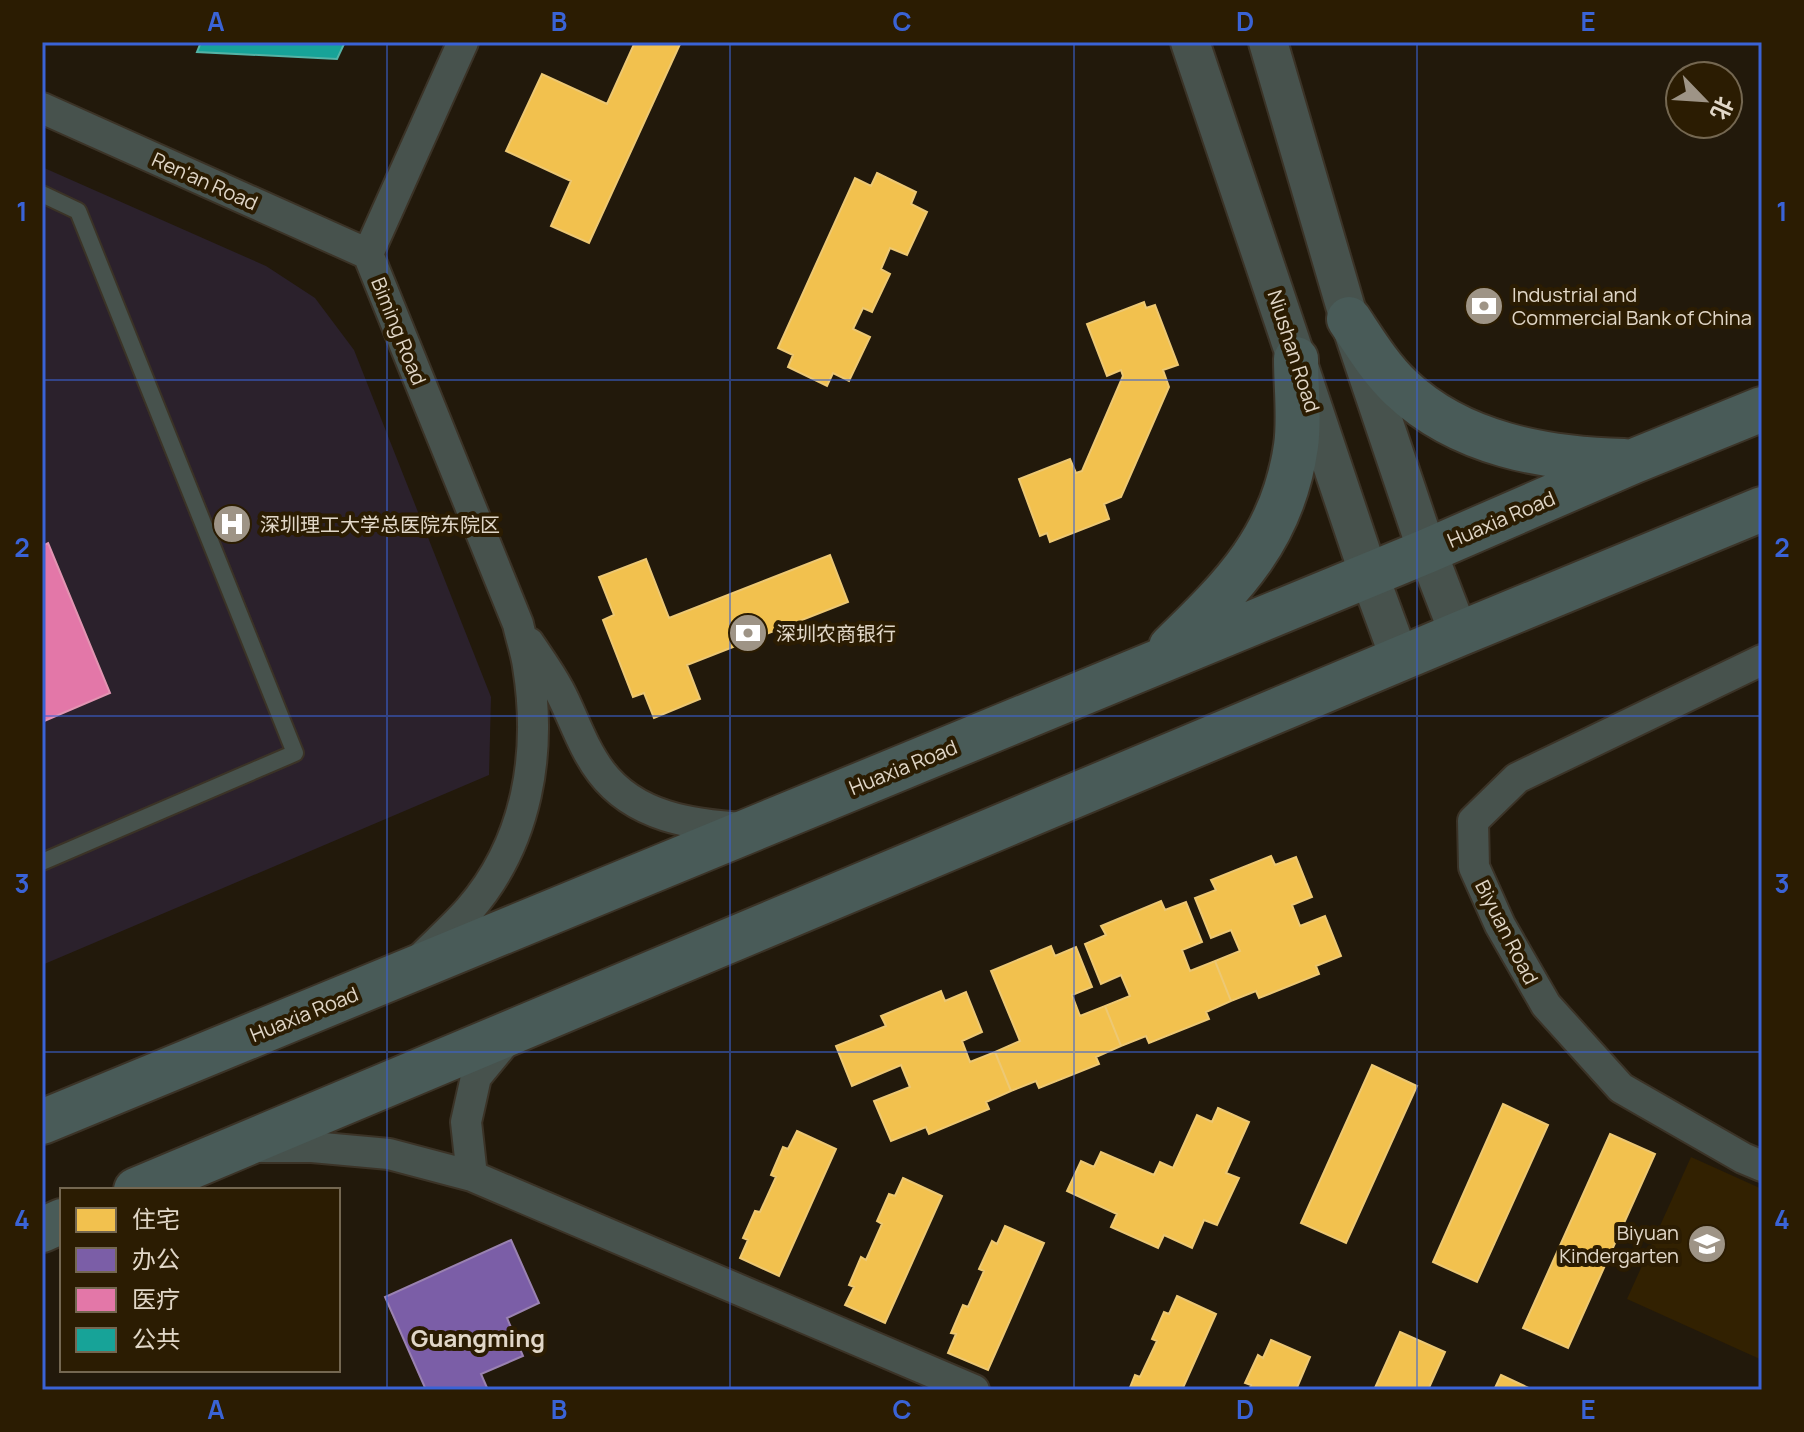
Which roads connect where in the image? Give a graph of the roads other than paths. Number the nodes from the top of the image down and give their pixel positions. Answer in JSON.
{"nodes":[{"id":1,"x":463,"y":42,"type":"edge"},
{"id":2,"x":1190,"y":42,"type":"edge"},
{"id":3,"x":1268,"y":42,"type":"edge"},
{"id":4,"x":42,"y":108,"type":"edge"},
{"id":5,"x":42,"y":194,"type":"edge"},
{"id":6,"x":368,"y":254,"type":"junction"},
{"id":7,"x":1349,"y":319,"type":"junction"},
{"id":8,"x":1296,"y":359,"type":"junction"},
{"id":9,"x":1762,"y":409,"type":"edge"},
{"id":10,"x":1634,"y":461,"type":"junction"},
{"id":11,"x":1762,"y":509,"type":"edge"},
{"id":12,"x":1741,"y":527,"type":"edge"},
{"id":13,"x":1427,"y":551,"type":"junction"},
{"id":14,"x":1369,"y":575,"type":"junction"},
{"id":15,"x":518,"y":624,"type":"junction"},
{"id":16,"x":1459,"y":634,"type":"junction"},
{"id":17,"x":1400,"y":659,"type":"junction"},
{"id":18,"x":1762,"y":660,"type":"edge"},
{"id":19,"x":1155,"y":663,"type":"junction"},
{"id":20,"x":754,"y":828,"type":"junction"},
{"id":21,"x":42,"y":862,"type":"edge"},
{"id":22,"x":408,"y":971,"type":"junction"},
{"id":23,"x":513,"y":1032,"type":"junction"},
{"id":24,"x":42,"y":1122,"type":"edge"},
{"id":25,"x":238,"y":1148,"type":"junction"},
{"id":26,"x":1762,"y":1166,"type":"edge"},
{"id":27,"x":472,"y":1176,"type":"junction"},
{"id":28,"x":141,"y":1188,"type":"edge"},
{"id":29,"x":974,"y":1390,"type":"edge"}],
"edges":[{"from":1,"to":6,"type":"street","name":"Biming Road"},
{"from":2,"to":8,"type":"street","name":"Niushan Road"},
{"from":3,"to":7,"type":"street"},
{"from":4,"to":6,"type":"street","name":"Ren'an Road"},
{"from":5,"to":21,"type":"lane"},
{"from":6,"to":15,"type":"street","name":"Biming Road"},
{"from":7,"to":10,"type":"main road"},
{"from":7,"to":13,"type":"street"},
{"from":8,"to":14,"type":"street","name":"Niushan Road"},
{"from":8,"to":19,"type":"main road"},
{"from":9,"to":10,"type":"main road","name":"Huaxia Road"},
{"from":10,"to":13,"type":"main road","name":"Huaxia Road"},
{"from":11,"to":12,"type":"main road"},
{"from":12,"to":16,"type":"main road"},
{"from":13,"to":14,"type":"main road","name":"Huaxia Road"},
{"from":13,"to":16,"type":"street"},
{"from":14,"to":17,"type":"street","name":"Niushan Road"},
{"from":14,"to":19,"type":"main road","name":"Huaxia Road"},
{"from":15,"to":20,"type":"street","name":"Biming Road"},
{"from":15,"to":22,"type":"street","name":"Biming Road"},
{"from":16,"to":17,"type":"main road"},
{"from":17,"to":23,"type":"main road"},
{"from":18,"to":26,"type":"street","name":"Biyuan Road"},
{"from":19,"to":20,"type":"main road","name":"Huaxia Road"},
{"from":20,"to":22,"type":"main road","name":"Huaxia Road"},
{"from":22,"to":24,"type":"main road","name":"Huaxia Road"},
{"from":23,"to":25,"type":"main road"},
{"from":23,"to":27,"type":"street"},
{"from":25,"to":27,"type":"street"},
{"from":25,"to":28,"type":"main road"},
{"from":27,"to":29,"type":"street"}]}
